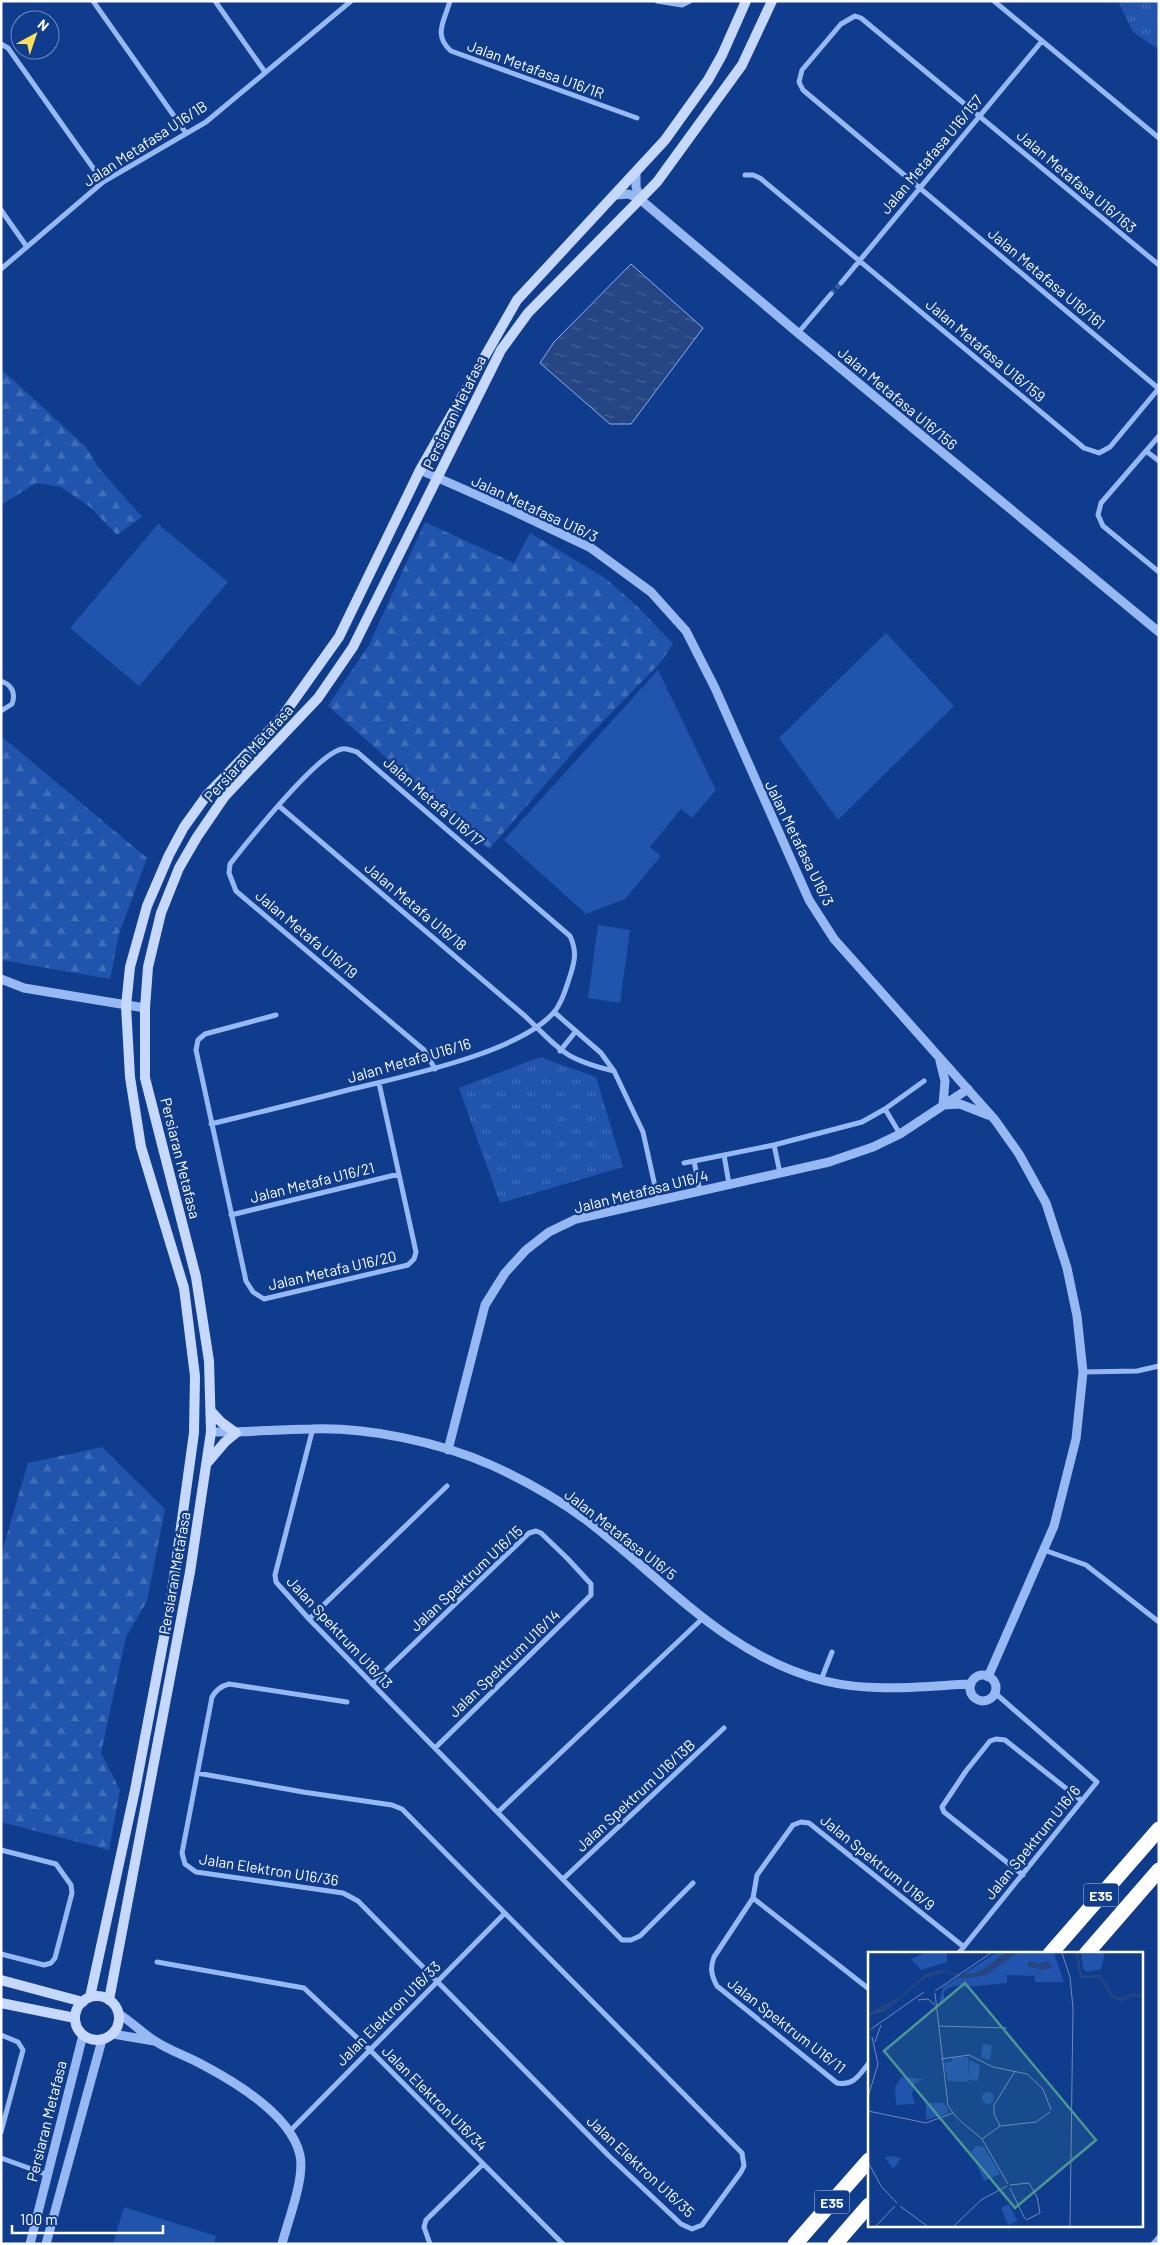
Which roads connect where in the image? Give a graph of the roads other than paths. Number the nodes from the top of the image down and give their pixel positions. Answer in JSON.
{"nodes":[{"id":1,"x":93,"y":1,"type":"edge"},
{"id":2,"x":215,"y":1,"type":"edge"},
{"id":3,"x":340,"y":1,"type":"edge"},
{"id":4,"x":351,"y":1,"type":"edge"},
{"id":5,"x":450,"y":1,"type":"edge"},
{"id":6,"x":658,"y":1,"type":"edge"},
{"id":7,"x":690,"y":1,"type":"edge"},
{"id":8,"x":746,"y":1,"type":"edge"},
{"id":9,"x":772,"y":1,"type":"edge"},
{"id":10,"x":994,"y":1,"type":"edge"},
{"id":11,"x":344,"y":7,"type":"junction"},
{"id":12,"x":1042,"y":41,"type":"junction"},
{"id":13,"x":1,"y":44,"type":"edge"},
{"id":14,"x":265,"y":72,"type":"junction"},
{"id":15,"x":803,"y":90,"type":"joint"},
{"id":16,"x":979,"y":116,"type":"junction"},
{"id":17,"x":637,"y":118,"type":"dead end"},
{"id":18,"x":186,"y":133,"type":"junction"},
{"id":19,"x":1159,"y":138,"type":"edge"},
{"id":20,"x":636,"y":174,"type":"junction"},
{"id":21,"x":746,"y":175,"type":"dead end"},
{"id":22,"x":103,"y":182,"type":"junction"},
{"id":23,"x":919,"y":188,"type":"junction"},
{"id":24,"x":616,"y":195,"type":"junction"},
{"id":25,"x":641,"y":200,"type":"junction"},
{"id":26,"x":1,"y":210,"type":"edge"},
{"id":27,"x":27,"y":247,"type":"junction"},
{"id":28,"x":858,"y":262,"type":"junction"},
{"id":29,"x":1159,"y":265,"type":"edge"},
{"id":30,"x":1,"y":269,"type":"edge"},
{"id":31,"x":841,"y":283,"type":"tunnel mouth"},
{"id":32,"x":831,"y":294,"type":"tunnel mouth"},
{"id":33,"x":798,"y":333,"type":"junction"},
{"id":34,"x":1158,"y":388,"type":"edge"},
{"id":35,"x":1159,"y":436,"type":"edge"},
{"id":36,"x":1146,"y":451,"type":"junction"},
{"id":37,"x":1159,"y":461,"type":"edge"},
{"id":38,"x":420,"y":470,"type":"junction"},
{"id":39,"x":438,"y":479,"type":"junction"},
{"id":40,"x":1159,"y":572,"type":"edge"},
{"id":41,"x":1159,"y":632,"type":"edge"},
{"id":42,"x":1,"y":681,"type":"edge"},
{"id":43,"x":1,"y":711,"type":"edge"},
{"id":44,"x":279,"y":806,"type":"junction"},
{"id":45,"x":570,"y":936,"type":"joint"},
{"id":46,"x":1,"y":980,"type":"edge"},
{"id":47,"x":126,"y":1006,"type":"junction"},
{"id":48,"x":144,"y":1008,"type":"junction"},
{"id":49,"x":554,"y":1012,"type":"junction"},
{"id":50,"x":276,"y":1015,"type":"dead end"},
{"id":51,"x":536,"y":1026,"type":"junction"},
{"id":52,"x":576,"y":1031,"type":"junction"},
{"id":53,"x":560,"y":1051,"type":"junction"},
{"id":54,"x":939,"y":1057,"type":"junction"},
{"id":55,"x":435,"y":1069,"type":"junction"},
{"id":56,"x":614,"y":1071,"type":"junction"},
{"id":57,"x":924,"y":1081,"type":"dead end"},
{"id":58,"x":378,"y":1083,"type":"junction"},
{"id":59,"x":968,"y":1088,"type":"junction"},
{"id":60,"x":943,"y":1105,"type":"junction"},
{"id":61,"x":885,"y":1109,"type":"junction"},
{"id":62,"x":991,"y":1116,"type":"junction"},
{"id":63,"x":211,"y":1124,"type":"junction"},
{"id":64,"x":900,"y":1134,"type":"junction"},
{"id":65,"x":774,"y":1145,"type":"junction"},
{"id":66,"x":724,"y":1155,"type":"junction"},
{"id":67,"x":694,"y":1161,"type":"junction"},
{"id":68,"x":684,"y":1163,"type":"dead end"},
{"id":69,"x":780,"y":1172,"type":"junction"},
{"id":70,"x":399,"y":1174,"type":"junction"},
{"id":71,"x":729,"y":1184,"type":"junction"},
{"id":72,"x":700,"y":1190,"type":"junction"},
{"id":73,"x":658,"y":1200,"type":"junction"},
{"id":74,"x":232,"y":1215,"type":"junction"},
{"id":75,"x":1159,"y":1366,"type":"edge"},
{"id":76,"x":1084,"y":1372,"type":"junction"},
{"id":77,"x":211,"y":1411,"type":"junction"},
{"id":78,"x":314,"y":1428,"type":"junction"},
{"id":79,"x":211,"y":1432,"type":"junction"},
{"id":80,"x":236,"y":1433,"type":"junction"},
{"id":81,"x":448,"y":1450,"type":"junction"},
{"id":82,"x":191,"y":1454,"type":"junction"},
{"id":83,"x":208,"y":1463,"type":"junction"},
{"id":84,"x":447,"y":1486,"type":"dead end"},
{"id":85,"x":1044,"y":1550,"type":"junction"},
{"id":86,"x":591,"y":1595,"type":"joint"},
{"id":87,"x":703,"y":1618,"type":"junction"},
{"id":88,"x":309,"y":1620,"type":"junction"},
{"id":89,"x":1159,"y":1622,"type":"edge"},
{"id":90,"x":832,"y":1652,"type":"dead end"},
{"id":91,"x":988,"y":1676,"type":"junction"},
{"id":92,"x":821,"y":1680,"type":"junction"},
{"id":93,"x":372,"y":1684,"type":"junction"},
{"id":94,"x":971,"y":1684,"type":"junction"},
{"id":95,"x":995,"y":1693,"type":"junction"},
{"id":96,"x":347,"y":1702,"type":"dead end"},
{"id":97,"x":724,"y":1728,"type":"dead end"},
{"id":98,"x":435,"y":1748,"type":"junction"},
{"id":99,"x":197,"y":1773,"type":"junction"},
{"id":100,"x":1082,"y":1801,"type":"junction"},
{"id":101,"x":498,"y":1812,"type":"junction"},
{"id":102,"x":1159,"y":1829,"type":"edge"},
{"id":103,"x":1,"y":1850,"type":"edge"},
{"id":104,"x":1159,"y":1870,"type":"edge"},
{"id":105,"x":1023,"y":1875,"type":"junction"},
{"id":106,"x":563,"y":1879,"type":"junction"},
{"id":107,"x":693,"y":1883,"type":"dead end"},
{"id":108,"x":753,"y":1898,"type":"junction"},
{"id":109,"x":504,"y":1914,"type":"junction"},
{"id":110,"x":964,"y":1947,"type":"junction"},
{"id":111,"x":960,"y":1952,"type":"edge"},
{"id":112,"x":1052,"y":1952,"type":"edge"},
{"id":113,"x":1088,"y":1952,"type":"edge"},
{"id":114,"x":1,"y":1954,"type":"edge"},
{"id":115,"x":157,"y":1962,"type":"dead end"},
{"id":116,"x":1,"y":1980,"type":"edge"},
{"id":117,"x":438,"y":1980,"type":"junction"},
{"id":118,"x":868,"y":1988,"type":"edge"},
{"id":119,"x":87,"y":2000,"type":"junction"},
{"id":120,"x":110,"y":2000,"type":"junction"},
{"id":121,"x":1,"y":2003,"type":"edge"},
{"id":122,"x":119,"y":2014,"type":"junction"},
{"id":123,"x":76,"y":2018,"type":"junction"},
{"id":124,"x":113,"y":2034,"type":"junction"},
{"id":125,"x":1,"y":2035,"type":"edge"},
{"id":126,"x":83,"y":2035,"type":"junction"},
{"id":127,"x":102,"y":2040,"type":"junction"},
{"id":128,"x":154,"y":2041,"type":"junction"},
{"id":129,"x":370,"y":2050,"type":"junction"},
{"id":130,"x":868,"y":2064,"type":"edge"},
{"id":131,"x":290,"y":2131,"type":"junction"},
{"id":132,"x":1,"y":2132,"type":"edge"},
{"id":133,"x":1,"y":2158,"type":"edge"},
{"id":134,"x":868,"y":2161,"type":"edge"},
{"id":135,"x":483,"y":2164,"type":"junction"},
{"id":136,"x":48,"y":2175,"type":"junction"},
{"id":137,"x":868,"y":2206,"type":"edge"},
{"id":138,"x":1159,"y":2237,"type":"edge"},
{"id":139,"x":30,"y":2244,"type":"edge"},
{"id":140,"x":46,"y":2244,"type":"edge"},
{"id":141,"x":282,"y":2244,"type":"edge"},
{"id":142,"x":430,"y":2244,"type":"edge"},
{"id":143,"x":563,"y":2244,"type":"edge"},
{"id":144,"x":796,"y":2244,"type":"edge"},
{"id":145,"x":835,"y":2244,"type":"edge"},
{"id":146,"x":1153,"y":2244,"type":"edge"}],
"edges":[{"from":1,"to":18,"type":"street"},
{"from":2,"to":14,"type":"street"},
{"from":3,"to":11,"type":"street"},
{"from":4,"to":11,"type":"street","name":"Jalan Metafasa U16/1B"},
{"from":5,"to":17,"type":"street","name":"Jalan Metafasa U16/1R"},
{"from":6,"to":7,"type":"street"},
{"from":8,"to":20,"type":"main road","name":"Persiaran Metafasa"},
{"from":9,"to":25,"type":"main road","name":"Persiaran Metafasa"},
{"from":10,"to":12,"type":"street"},
{"from":11,"to":14,"type":"street","name":"Jalan Metafasa U16/1B"},
{"from":12,"to":16,"type":"street","name":"Jalan Metafasa U16/157"},
{"from":12,"to":19,"type":"street"},
{"from":13,"to":22,"type":"street"},
{"from":14,"to":18,"type":"street","name":"Jalan Metafasa U16/1B"},
{"from":15,"to":16,"type":"street","name":"Jalan Metafasa U16/163"},
{"from":15,"to":23,"type":"street","name":"Jalan Metafasa U16/161"},
{"from":16,"to":23,"type":"street","name":"Jalan Metafasa U16/157"},
{"from":16,"to":29,"type":"street","name":"Jalan Metafasa U16/163"},
{"from":18,"to":22,"type":"street","name":"Jalan Metafasa U16/1B"},
{"from":20,"to":24,"type":"main road","name":"Persiaran Metafasa"},
{"from":20,"to":25,"type":"street"},
{"from":21,"to":28,"type":"street","name":"Jalan Metafasa U16/159"},
{"from":22,"to":27,"type":"street","name":"Jalan Metafasa U16/1B"},
{"from":23,"to":28,"type":"street","name":"Jalan Metafasa U16/157"},
{"from":23,"to":34,"type":"street","name":"Jalan Metafasa U16/161"},
{"from":24,"to":25,"type":"street"},
{"from":24,"to":38,"type":"main road","name":"Persiaran Metafasa"},
{"from":25,"to":33,"type":"street","name":"Jalan Metafasa U16/156"},
{"from":25,"to":39,"type":"main road","name":"Persiaran Metafasa"},
{"from":26,"to":27,"type":"street"},
{"from":27,"to":30,"type":"street","name":"Jalan Metafasa U16/1B"},
{"from":28,"to":31,"type":"street","name":"Jalan Metafasa U16/157"},
{"from":28,"to":34,"type":"street","name":"Jalan Metafasa U16/159"},
{"from":32,"to":33,"type":"street"},
{"from":33,"to":41,"type":"street","name":"Jalan Metafasa U16/156"},
{"from":35,"to":36,"type":"street"},
{"from":36,"to":37,"type":"street"},
{"from":36,"to":40,"type":"street"},
{"from":38,"to":39,"type":"street","name":"Jalan Metafasa U16/3"},
{"from":38,"to":47,"type":"main road","name":"Persiaran Metafasa"},
{"from":39,"to":48,"type":"main road","name":"Persiaran Metafasa"},
{"from":39,"to":54,"type":"street","name":"Jalan Metafasa U16/3"},
{"from":42,"to":43,"type":"street"},
{"from":44,"to":45,"type":"street","name":"Jalan Metafa U16/17"},
{"from":44,"to":51,"type":"street","name":"Jalan Metafa U16/18"},
{"from":44,"to":55,"type":"street","name":"Jalan Metafa U16/19"},
{"from":45,"to":49,"type":"street","name":"Jalan Metafa U16/16"},
{"from":46,"to":47,"type":"street"},
{"from":47,"to":48,"type":"street"},
{"from":47,"to":82,"type":"main road","name":"Persiaran Metafasa"},
{"from":48,"to":77,"type":"main road","name":"Persiaran Metafasa"},
{"from":49,"to":51,"type":"street","name":"Jalan Metafa U16/16"},
{"from":49,"to":52,"type":"street"},
{"from":50,"to":63,"type":"street","name":"Jalan Metafa U16/20"},
{"from":51,"to":53,"type":"street","name":"Jalan Metafa U16/18"},
{"from":51,"to":55,"type":"street","name":"Jalan Metafa U16/16"},
{"from":52,"to":53,"type":"street"},
{"from":52,"to":56,"type":"street"},
{"from":53,"to":56,"type":"street","name":"Jalan Metafa U16/18"},
{"from":54,"to":59,"type":"street","name":"Jalan Metafasa U16/3"},
{"from":54,"to":60,"type":"street"},
{"from":55,"to":58,"type":"street","name":"Jalan Metafa U16/16"},
{"from":56,"to":73,"type":"street"},
{"from":57,"to":61,"type":"street","name":"Jalan Metafasa U16/4"},
{"from":58,"to":63,"type":"street","name":"Jalan Metafa U16/16"},
{"from":58,"to":70,"type":"street","name":"Jalan Metafa U16/20"},
{"from":59,"to":60,"type":"street","name":"Jalan Metafasa U16/4"},
{"from":59,"to":62,"type":"street","name":"Jalan Metafasa U16/3"},
{"from":60,"to":62,"type":"street"},
{"from":60,"to":64,"type":"street","name":"Jalan Metafasa U16/4"},
{"from":61,"to":64,"type":"street"},
{"from":61,"to":65,"type":"street","name":"Jalan Metafasa U16/4"},
{"from":62,"to":76,"type":"street","name":"Jalan Metafasa U16/3"},
{"from":63,"to":74,"type":"street","name":"Jalan Metafa U16/20"},
{"from":64,"to":69,"type":"street","name":"Jalan Metafasa U16/4"},
{"from":65,"to":66,"type":"street","name":"Jalan Metafasa U16/4"},
{"from":65,"to":69,"type":"street"},
{"from":66,"to":67,"type":"street","name":"Jalan Metafasa U16/4"},
{"from":66,"to":71,"type":"street"},
{"from":67,"to":68,"type":"street","name":"Jalan Metafasa U16/4"},
{"from":67,"to":72,"type":"street"},
{"from":69,"to":71,"type":"street","name":"Jalan Metafasa U16/4"},
{"from":70,"to":74,"type":"street","name":"Jalan Metafa U16/21"},
{"from":70,"to":74,"type":"street","name":"Jalan Metafa U16/20"},
{"from":71,"to":72,"type":"street","name":"Jalan Metafasa U16/4"},
{"from":72,"to":73,"type":"street","name":"Jalan Metafasa U16/4"},
{"from":73,"to":81,"type":"street","name":"Jalan Metafasa U16/4"},
{"from":75,"to":76,"type":"street"},
{"from":76,"to":85,"type":"street","name":"Jalan Metafasa U16/3"},
{"from":77,"to":79,"type":"main road","name":"Persiaran Metafasa"},
{"from":77,"to":80,"type":"main road"},
{"from":78,"to":80,"type":"street","name":"Jalan Metafasa U16/5"},
{"from":78,"to":81,"type":"street","name":"Jalan Metafasa U16/5"},
{"from":78,"to":88,"type":"street","name":"Jalan Spektrum U16/13"},
{"from":79,"to":80,"type":"street","name":"Jalan Metafasa U16/5"},
{"from":79,"to":82,"type":"main road"},
{"from":79,"to":83,"type":"main road","name":"Persiaran Metafasa"},
{"from":80,"to":83,"type":"main road"},
{"from":81,"to":87,"type":"street","name":"Jalan Metafasa U16/5"},
{"from":82,"to":119,"type":"main road","name":"Persiaran Metafasa"},
{"from":83,"to":120,"type":"main road","name":"Persiaran Metafasa"},
{"from":84,"to":88,"type":"street"},
{"from":85,"to":89,"type":"street"},
{"from":85,"to":91,"type":"street","name":"Jalan Metafasa U16/3"},
{"from":86,"to":93,"type":"street","name":"Jalan Spektrum U16/15"},
{"from":86,"to":98,"type":"street","name":"Jalan Spektrum U16/14"},
{"from":87,"to":92,"type":"street","name":"Jalan Metafasa U16/5"},
{"from":87,"to":101,"type":"street"},
{"from":88,"to":93,"type":"street","name":"Jalan Spektrum U16/13"},
{"from":90,"to":92,"type":"street"},
{"from":91,"to":94,"type":"street"},
{"from":91,"to":95,"type":"street"},
{"from":92,"to":94,"type":"street","name":"Jalan Metafasa U16/5"},
{"from":93,"to":98,"type":"street","name":"Jalan Spektrum U16/13"},
{"from":94,"to":95,"type":"street"},
{"from":95,"to":100,"type":"street","name":"Jalan Spektrum U16/6"},
{"from":96,"to":99,"type":"street","name":"Jalan Elektron U16/36"},
{"from":97,"to":106,"type":"street","name":"Jalan Spektrum U16/13B"},
{"from":98,"to":101,"type":"street","name":"Jalan Spektrum U16/13"},
{"from":99,"to":109,"type":"street"},
{"from":99,"to":117,"type":"street","name":"Jalan Elektron U16/36"},
{"from":100,"to":105,"type":"street","name":"Jalan Spektrum U16/6"},
{"from":100,"to":105,"type":"street"},
{"from":101,"to":106,"type":"street","name":"Jalan Spektrum U16/13"},
{"from":102,"to":112,"type":"highway","number":"E35"},
{"from":103,"to":114,"type":"street"},
{"from":104,"to":113,"type":"highway","number":"E35"},
{"from":105,"to":110,"type":"street","name":"Jalan Spektrum U16/6"},
{"from":106,"to":107,"type":"street","name":"Jalan Spektrum U16/13"},
{"from":108,"to":110,"type":"street","name":"Jalan Spektrum U16/9"},
{"from":108,"to":118,"type":"street"},
{"from":108,"to":130,"type":"street","name":"Jalan Spektrum U16/11"},
{"from":109,"to":117,"type":"street","name":"Jalan Elektron U16/33"},
{"from":109,"to":117,"type":"street","name":"Jalan Elektron U16/35"},
{"from":110,"to":111,"type":"street","name":"Jalan Spektrum U16/6"},
{"from":115,"to":129,"type":"street","name":"Jalan Elektron U16/34"},
{"from":116,"to":119,"type":"main road"},
{"from":117,"to":129,"type":"street","name":"Jalan Elektron U16/33"},
{"from":119,"to":120,"type":"main road"},
{"from":119,"to":123,"type":"main road"},
{"from":120,"to":122,"type":"main road"},
{"from":121,"to":123,"type":"main road"},
{"from":122,"to":124,"type":"main road"},
{"from":122,"to":128,"type":"street"},
{"from":123,"to":126,"type":"main road"},
{"from":124,"to":127,"type":"main road"},
{"from":124,"to":128,"type":"street"},
{"from":125,"to":132,"type":"street"},
{"from":126,"to":127,"type":"main road"},
{"from":126,"to":136,"type":"street","name":"Persiaran Metafasa"},
{"from":127,"to":140,"type":"street","name":"Persiaran Metafasa"},
{"from":128,"to":131,"type":"street"},
{"from":129,"to":131,"type":"street","name":"Jalan Elektron U16/33"},
{"from":129,"to":135,"type":"street","name":"Jalan Elektron U16/34"},
{"from":131,"to":141,"type":"street"},
{"from":133,"to":136,"type":"street"},
{"from":134,"to":144,"type":"highway","number":"E35"},
{"from":135,"to":142,"type":"street","name":"Jalan Elektron U16/34"},
{"from":135,"to":143,"type":"street","name":"Jalan Elektron U16/34"},
{"from":136,"to":139,"type":"street","name":"Persiaran Metafasa"},
{"from":137,"to":145,"type":"highway","number":"E35"},
{"from":138,"to":146,"type":"street"}]}
